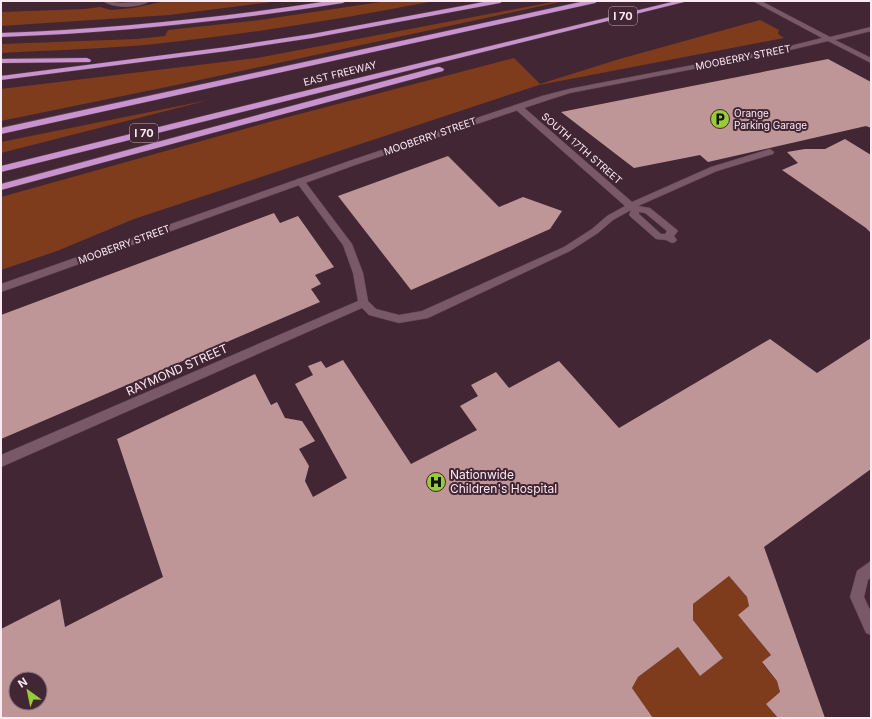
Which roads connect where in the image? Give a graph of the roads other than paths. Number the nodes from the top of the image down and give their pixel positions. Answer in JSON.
{"nodes":[{"id":1,"x":106,"y":1,"type":"edge"},
{"id":2,"x":147,"y":1,"type":"edge"},
{"id":3,"x":343,"y":1,"type":"edge"},
{"id":4,"x":500,"y":1,"type":"edge"},
{"id":5,"x":595,"y":1,"type":"edge"},
{"id":6,"x":685,"y":1,"type":"edge"},
{"id":7,"x":756,"y":1,"type":"edge"},
{"id":8,"x":871,"y":29,"type":"edge"},
{"id":9,"x":561,"y":32,"type":"junction"},
{"id":10,"x":1,"y":35,"type":"edge"},
{"id":11,"x":830,"y":40,"type":"junction"},
{"id":12,"x":148,"y":59,"type":"junction"},
{"id":13,"x":871,"y":61,"type":"edge"},
{"id":14,"x":1,"y":62,"type":"edge"},
{"id":15,"x":1,"y":78,"type":"edge"},
{"id":16,"x":518,"y":107,"type":"junction"},
{"id":17,"x":1,"y":132,"type":"edge"},
{"id":18,"x":770,"y":152,"type":"dead end"},
{"id":19,"x":1,"y":169,"type":"edge"},
{"id":20,"x":300,"y":181,"type":"junction"},
{"id":21,"x":1,"y":187,"type":"edge"},
{"id":22,"x":634,"y":208,"type":"junction"},
{"id":23,"x":1,"y":288,"type":"edge"},
{"id":24,"x":363,"y":302,"type":"junction"},
{"id":25,"x":1,"y":461,"type":"edge"},
{"id":26,"x":871,"y":568,"type":"edge"},
{"id":27,"x":871,"y":628,"type":"edge"}],
"edges":[{"from":1,"to":2,"type":"street"},
{"from":3,"to":10,"type":"highway"},
{"from":4,"to":12,"type":"highway"},
{"from":5,"to":17,"type":"highway"},
{"from":6,"to":9,"type":"highway","name":"EAST FREEWAY","number":"I 70"},
{"from":7,"to":11,"type":"street"},
{"from":8,"to":11,"type":"street","name":"MOOBERRY STREET"},
{"from":9,"to":19,"type":"highway","name":"EAST FREEWAY","number":"I 70"},
{"from":9,"to":21,"type":"highway"},
{"from":11,"to":13,"type":"street"},
{"from":11,"to":16,"type":"street","name":"MOOBERRY STREET"},
{"from":12,"to":14,"type":"highway"},
{"from":12,"to":15,"type":"highway"},
{"from":16,"to":20,"type":"street","name":"MOOBERRY STREET"},
{"from":16,"to":22,"type":"street","name":"SOUTH 17TH STREET"},
{"from":18,"to":22,"type":"street"},
{"from":20,"to":23,"type":"street","name":"MOOBERRY STREET"},
{"from":20,"to":24,"type":"street"},
{"from":22,"to":22,"type":"street"},
{"from":22,"to":24,"type":"street"},
{"from":24,"to":25,"type":"street","name":"RAYMOND STREET"},
{"from":26,"to":27,"type":"street"}]}
